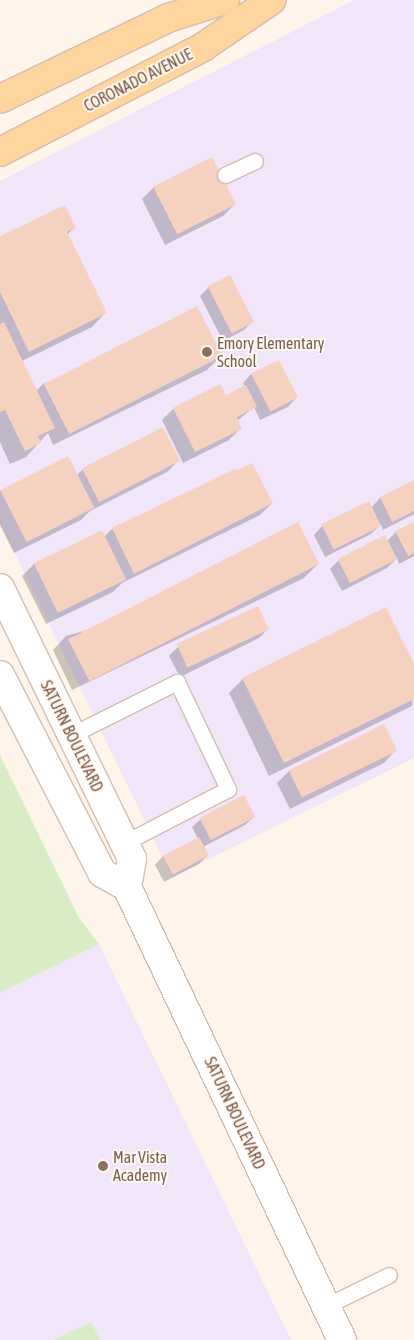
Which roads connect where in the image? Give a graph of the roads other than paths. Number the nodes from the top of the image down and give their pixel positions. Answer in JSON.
{"nodes":[{"id":1,"x":225,"y":0,"type":"edge"},
{"id":2,"x":272,"y":0,"type":"edge"},
{"id":3,"x":0,"y":99,"type":"edge"},
{"id":4,"x":0,"y":152,"type":"edge"},
{"id":5,"x":256,"y":161,"type":"dead end"},
{"id":6,"x":225,"y":175,"type":"dead end"},
{"id":7,"x":0,"y":588,"type":"edge"},
{"id":8,"x":0,"y":675,"type":"edge"},
{"id":9,"x":71,"y":734,"type":"junction"},
{"id":10,"x":124,"y":843,"type":"junction"},
{"id":11,"x":127,"y":887,"type":"junction"},
{"id":12,"x":389,"y":1275,"type":"dead end"},
{"id":13,"x":326,"y":1306,"type":"junction"},
{"id":14,"x":342,"y":1340,"type":"edge"}],
"edges":[{"from":1,"to":3,"type":"main road"},
{"from":2,"to":4,"type":"main road","name":"CORONADO AVENUE"},
{"from":5,"to":6,"type":"lane"},
{"from":7,"to":9,"type":"street","name":"SATURN BOULEVARD"},
{"from":8,"to":11,"type":"street"},
{"from":9,"to":10,"type":"street","name":"SATURN BOULEVARD"},
{"from":9,"to":10,"type":"lane"},
{"from":10,"to":11,"type":"street","name":"SATURN BOULEVARD"},
{"from":11,"to":13,"type":"street","name":"SATURN BOULEVARD"},
{"from":12,"to":13,"type":"lane"},
{"from":13,"to":14,"type":"street","name":"SATURN BOULEVARD"}]}
